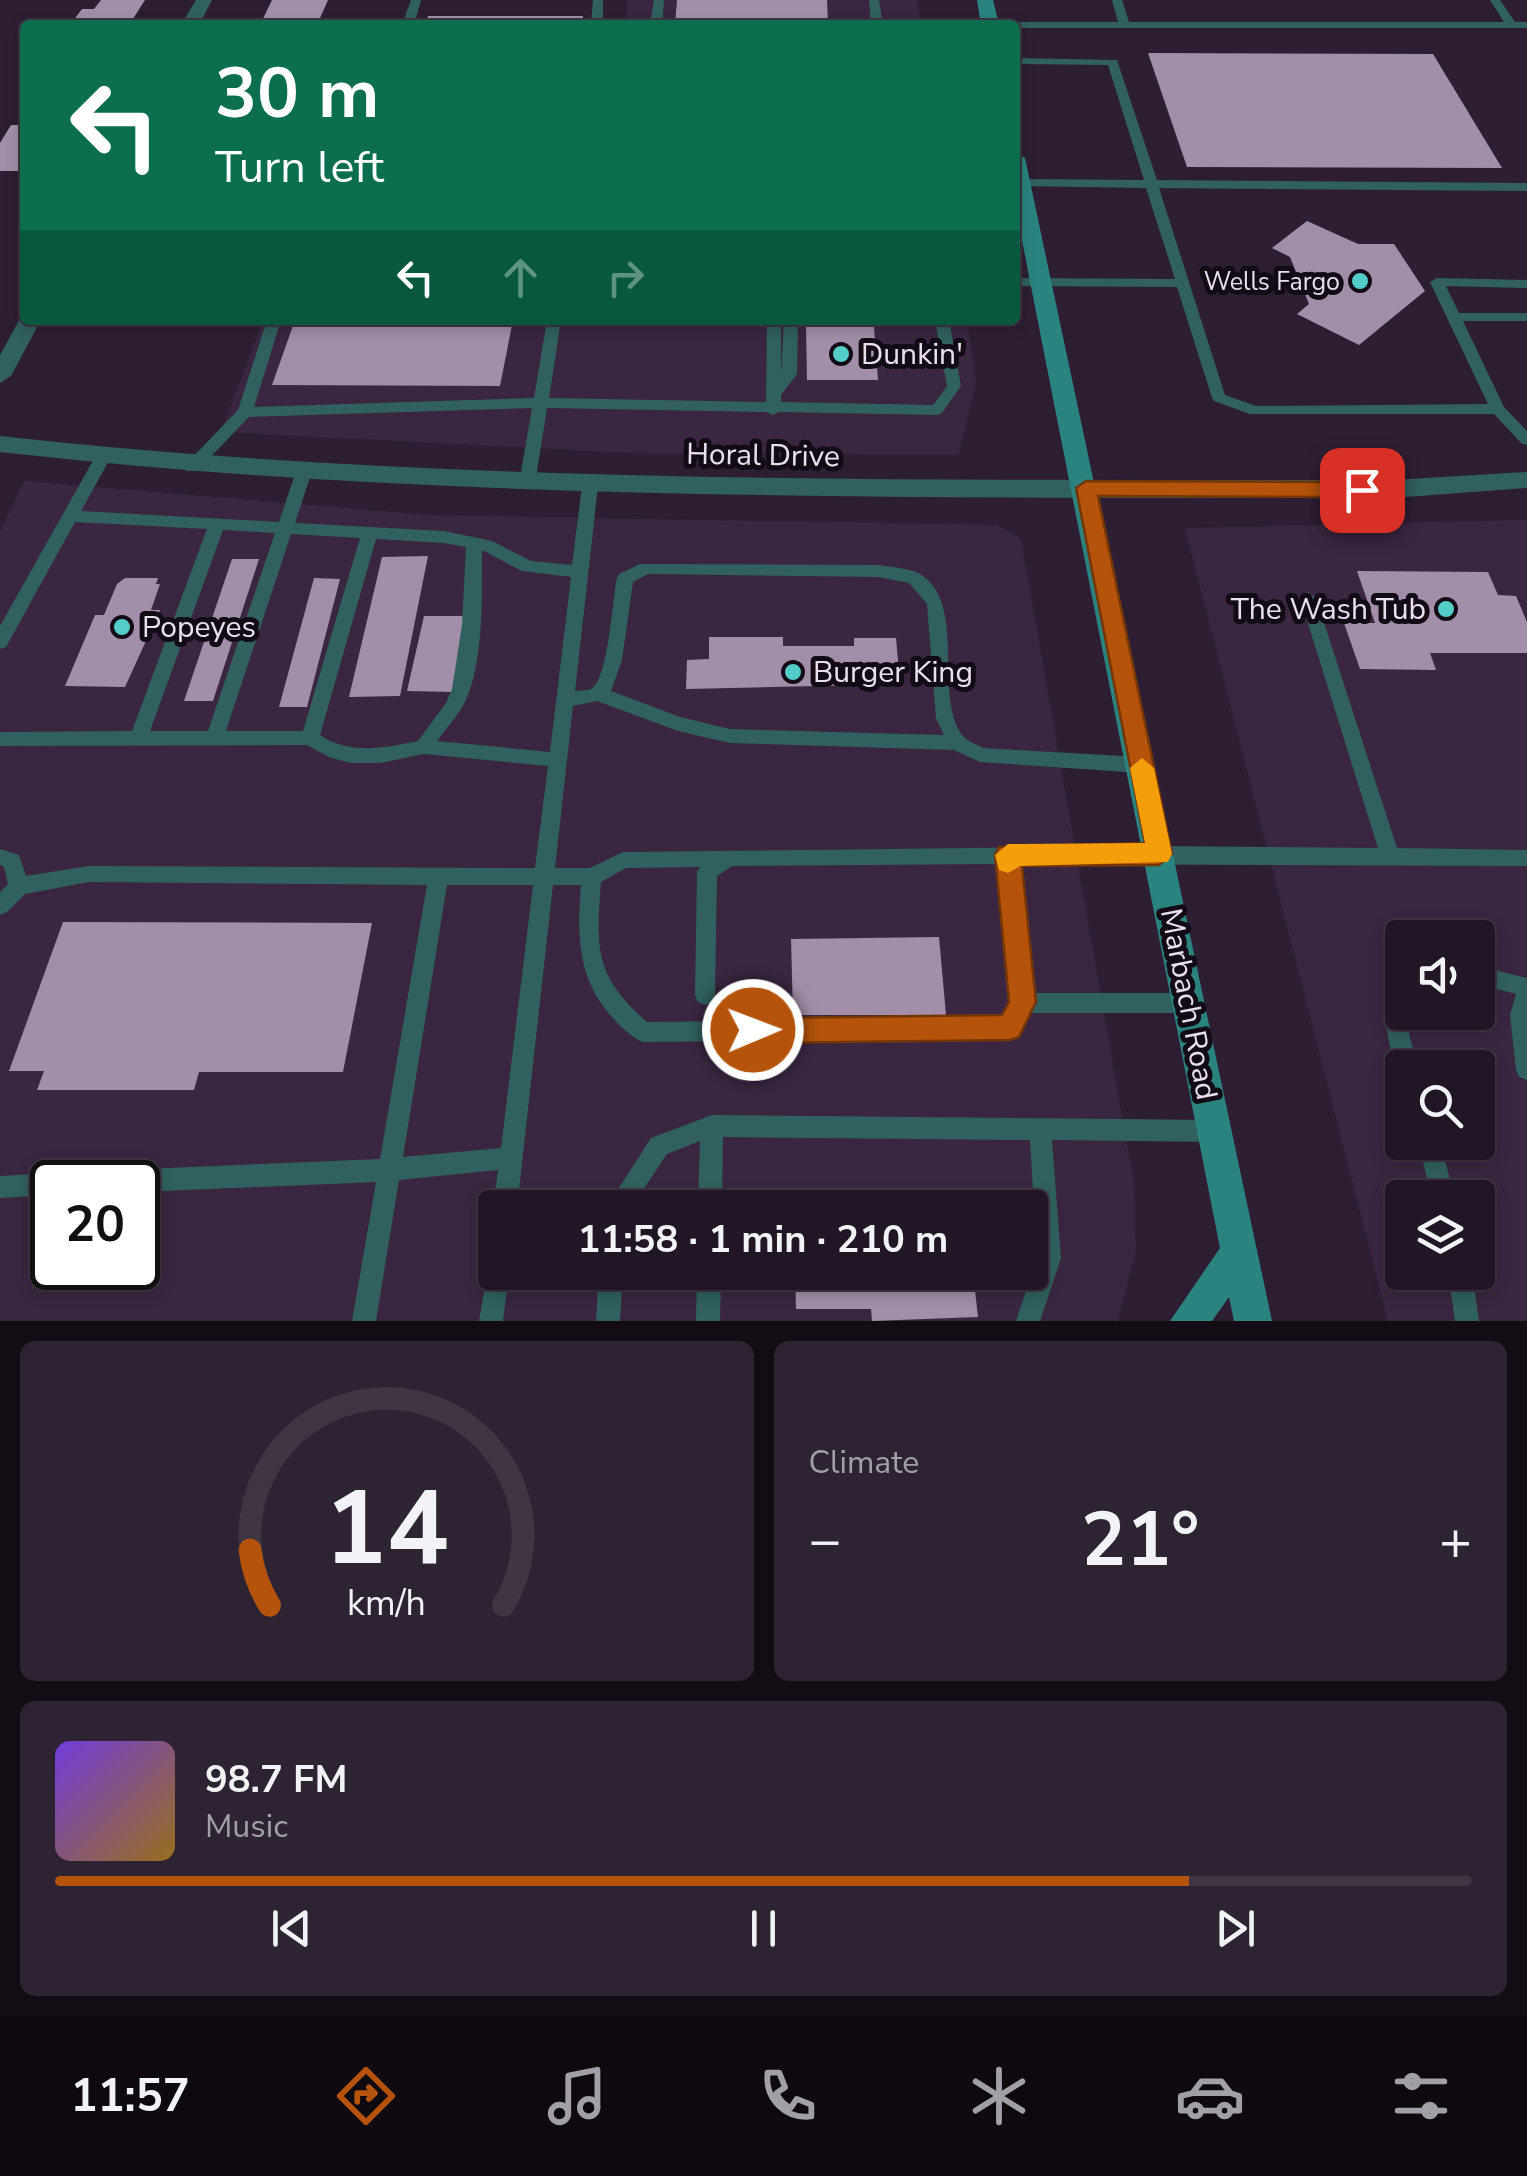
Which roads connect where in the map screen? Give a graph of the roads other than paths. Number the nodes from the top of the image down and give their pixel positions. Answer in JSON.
{"nodes":[{"id":1,"x":1117,"y":0,"type":"edge"},
{"id":2,"x":1495,"y":0,"type":"edge"},
{"id":3,"x":1020,"y":25,"type":"edge"},
{"id":4,"x":1125,"y":25,"type":"junction"},
{"id":5,"x":1512,"y":25,"type":"junction"},
{"id":6,"x":1527,"y":25,"type":"edge"},
{"id":7,"x":1020,"y":61,"type":"edge"},
{"id":8,"x":1020,"y":183,"type":"joint"},
{"id":9,"x":1154,"y":184,"type":"junction"},
{"id":10,"x":1527,"y":187,"type":"edge"},
{"id":11,"x":1020,"y":282,"type":"edge"},
{"id":12,"x":1042,"y":284,"type":"junction"},
{"id":13,"x":1184,"y":284,"type":"junction"},
{"id":14,"x":1527,"y":284,"type":"edge"},
{"id":15,"x":1453,"y":317,"type":"junction"},
{"id":16,"x":1527,"y":317,"type":"edge"},
{"id":17,"x":27,"y":325,"type":"edge"},
{"id":18,"x":272,"y":325,"type":"edge"},
{"id":19,"x":553,"y":325,"type":"edge"},
{"id":20,"x":774,"y":325,"type":"edge"},
{"id":21,"x":791,"y":325,"type":"edge"},
{"id":22,"x":943,"y":325,"type":"edge"},
{"id":23,"x":0,"y":376,"type":"edge"},
{"id":24,"x":774,"y":402,"type":"junction"},
{"id":25,"x":542,"y":403,"type":"junction"},
{"id":26,"x":1498,"y":409,"type":"junction"},
{"id":27,"x":244,"y":412,"type":"junction"},
{"id":28,"x":1527,"y":440,"type":"edge"},
{"id":29,"x":0,"y":444,"type":"edge"},
{"id":30,"x":102,"y":457,"type":"junction"},
{"id":31,"x":192,"y":467,"type":"junction"},
{"id":32,"x":303,"y":474,"type":"junction"},
{"id":33,"x":1527,"y":480,"type":"edge"},
{"id":34,"x":527,"y":484,"type":"junction"},
{"id":35,"x":590,"y":486,"type":"junction"},
{"id":36,"x":1086,"y":488,"type":"junction"},
{"id":37,"x":70,"y":516,"type":"junction"},
{"id":38,"x":217,"y":524,"type":"junction"},
{"id":39,"x":285,"y":528,"type":"junction"},
{"id":40,"x":370,"y":534,"type":"junction"},
{"id":41,"x":474,"y":543,"type":"junction"},
{"id":42,"x":580,"y":572,"type":"junction"},
{"id":43,"x":1308,"y":598,"type":"dead end"},
{"id":44,"x":0,"y":642,"type":"edge"},
{"id":45,"x":598,"y":694,"type":"junction"},
{"id":46,"x":564,"y":700,"type":"junction"},
{"id":47,"x":310,"y":738,"type":"junction"},
{"id":48,"x":0,"y":739,"type":"edge"},
{"id":49,"x":138,"y":739,"type":"junction"},
{"id":50,"x":214,"y":740,"type":"junction"},
{"id":51,"x":957,"y":743,"type":"junction"},
{"id":52,"x":424,"y":747,"type":"junction"},
{"id":53,"x":558,"y":760,"type":"junction"},
{"id":54,"x":1142,"y":764,"type":"junction"},
{"id":55,"x":1159,"y":854,"type":"junction"},
{"id":56,"x":1008,"y":855,"type":"junction"},
{"id":57,"x":1390,"y":856,"type":"junction"},
{"id":58,"x":0,"y":857,"type":"edge"},
{"id":59,"x":730,"y":858,"type":"junction"},
{"id":60,"x":1527,"y":858,"type":"edge"},
{"id":61,"x":439,"y":874,"type":"junction"},
{"id":62,"x":544,"y":874,"type":"junction"},
{"id":63,"x":592,"y":877,"type":"junction"},
{"id":64,"x":19,"y":886,"type":"junction"},
{"id":65,"x":0,"y":906,"type":"edge"},
{"id":66,"x":1495,"y":981,"type":"edge"},
{"id":67,"x":1527,"y":989,"type":"edge"},
{"id":68,"x":706,"y":994,"type":"dead end"},
{"id":69,"x":1022,"y":1002,"type":"junction"},
{"id":70,"x":1188,"y":1002,"type":"junction"},
{"id":71,"x":1527,"y":1070,"type":"edge"},
{"id":72,"x":712,"y":1126,"type":"junction"},
{"id":73,"x":1040,"y":1130,"type":"junction"},
{"id":74,"x":1215,"y":1131,"type":"junction"},
{"id":75,"x":511,"y":1158,"type":"junction"},
{"id":76,"x":389,"y":1170,"type":"junction"},
{"id":77,"x":160,"y":1179,"type":"edge"},
{"id":78,"x":30,"y":1185,"type":"edge"},
{"id":79,"x":0,"y":1186,"type":"edge"},
{"id":80,"x":507,"y":1190,"type":"edge"},
{"id":81,"x":630,"y":1190,"type":"edge"},
{"id":82,"x":710,"y":1190,"type":"edge"},
{"id":83,"x":1239,"y":1254,"type":"junction"},
{"id":84,"x":495,"y":1290,"type":"edge"},
{"id":85,"x":609,"y":1290,"type":"edge"},
{"id":86,"x":709,"y":1290,"type":"edge"},
{"id":87,"x":1463,"y":1290,"type":"edge"},
{"id":88,"x":364,"y":1321,"type":"edge"},
{"id":89,"x":491,"y":1321,"type":"edge"},
{"id":90,"x":608,"y":1321,"type":"edge"},
{"id":91,"x":708,"y":1321,"type":"edge"},
{"id":92,"x":1028,"y":1321,"type":"edge"},
{"id":93,"x":1189,"y":1321,"type":"edge"},
{"id":94,"x":1253,"y":1321,"type":"edge"},
{"id":95,"x":1467,"y":1321,"type":"edge"}],
"edges":[{"from":1,"to":4,"type":"lane"},
{"from":2,"to":5,"type":"lane"},
{"from":3,"to":4,"type":"lane"},
{"from":4,"to":5,"type":"lane"},
{"from":5,"to":6,"type":"lane"},
{"from":7,"to":9,"type":"lane"},
{"from":8,"to":9,"type":"lane"},
{"from":8,"to":12,"type":"main road","name":"Marbach Road"},
{"from":9,"to":10,"type":"lane"},
{"from":9,"to":13,"type":"lane"},
{"from":11,"to":12,"type":"lane"},
{"from":12,"to":13,"type":"lane"},
{"from":12,"to":36,"type":"main road","name":"Marbach Road"},
{"from":13,"to":26,"type":"lane"},
{"from":14,"to":15,"type":"lane"},
{"from":15,"to":16,"type":"lane"},
{"from":15,"to":26,"type":"lane"},
{"from":17,"to":23,"type":"street"},
{"from":18,"to":27,"type":"lane"},
{"from":19,"to":25,"type":"lane"},
{"from":20,"to":24,"type":"lane"},
{"from":21,"to":24,"type":"lane"},
{"from":22,"to":24,"type":"lane"},
{"from":24,"to":25,"type":"lane"},
{"from":25,"to":27,"type":"lane"},
{"from":25,"to":34,"type":"lane"},
{"from":26,"to":28,"type":"lane"},
{"from":27,"to":31,"type":"lane"},
{"from":29,"to":30,"type":"street","name":"Horal Drive"},
{"from":30,"to":31,"type":"street","name":"Horal Drive"},
{"from":30,"to":37,"type":"lane"},
{"from":31,"to":32,"type":"street","name":"Horal Drive"},
{"from":32,"to":34,"type":"street","name":"Horal Drive"},
{"from":32,"to":39,"type":"lane"},
{"from":33,"to":36,"type":"street","name":"Horal Drive"},
{"from":34,"to":35,"type":"street","name":"Horal Drive"},
{"from":35,"to":36,"type":"street","name":"Horal Drive"},
{"from":35,"to":42,"type":"lane"},
{"from":36,"to":54,"type":"main road","name":"Marbach Road"},
{"from":37,"to":38,"type":"lane"},
{"from":37,"to":44,"type":"lane"},
{"from":38,"to":39,"type":"lane"},
{"from":38,"to":49,"type":"lane"},
{"from":39,"to":40,"type":"lane"},
{"from":39,"to":50,"type":"lane"},
{"from":40,"to":41,"type":"lane"},
{"from":40,"to":47,"type":"lane"},
{"from":41,"to":42,"type":"lane"},
{"from":41,"to":52,"type":"lane"},
{"from":42,"to":46,"type":"lane"},
{"from":43,"to":57,"type":"lane"},
{"from":45,"to":46,"type":"lane"},
{"from":45,"to":51,"type":"lane"},
{"from":45,"to":51,"type":"lane"},
{"from":46,"to":53,"type":"lane"},
{"from":47,"to":50,"type":"lane"},
{"from":47,"to":52,"type":"lane"},
{"from":48,"to":49,"type":"lane"},
{"from":49,"to":50,"type":"lane"},
{"from":51,"to":54,"type":"lane"},
{"from":52,"to":53,"type":"lane"},
{"from":53,"to":62,"type":"lane"},
{"from":54,"to":55,"type":"main road","name":"Marbach Road"},
{"from":55,"to":56,"type":"lane"},
{"from":55,"to":57,"type":"lane"},
{"from":55,"to":70,"type":"main road","name":"Marbach Road"},
{"from":56,"to":59,"type":"lane"},
{"from":56,"to":69,"type":"lane"},
{"from":57,"to":60,"type":"lane"},
{"from":58,"to":64,"type":"lane"},
{"from":59,"to":63,"type":"lane"},
{"from":59,"to":68,"type":"lane"},
{"from":61,"to":62,"type":"lane"},
{"from":61,"to":64,"type":"lane"},
{"from":61,"to":76,"type":"lane"},
{"from":62,"to":63,"type":"lane"},
{"from":62,"to":75,"type":"lane"},
{"from":63,"to":69,"type":"lane"},
{"from":64,"to":65,"type":"lane"},
{"from":66,"to":67,"type":"lane"},
{"from":67,"to":71,"type":"lane"},
{"from":69,"to":70,"type":"lane"},
{"from":70,"to":74,"type":"main road","name":"Marbach Road"},
{"from":72,"to":73,"type":"lane"},
{"from":72,"to":81,"type":"lane"},
{"from":72,"to":82,"type":"lane"},
{"from":73,"to":74,"type":"lane"},
{"from":73,"to":92,"type":"lane"},
{"from":74,"to":83,"type":"main road","name":"Marbach Road"},
{"from":75,"to":76,"type":"lane"},
{"from":75,"to":80,"type":"lane"},
{"from":76,"to":77,"type":"lane"},
{"from":76,"to":88,"type":"lane"},
{"from":78,"to":79,"type":"lane"},
{"from":83,"to":93,"type":"main road"},
{"from":83,"to":94,"type":"main road","name":"Marbach Road"},
{"from":84,"to":89,"type":"lane"},
{"from":85,"to":90,"type":"lane"},
{"from":86,"to":91,"type":"lane"},
{"from":87,"to":95,"type":"lane"}]}
